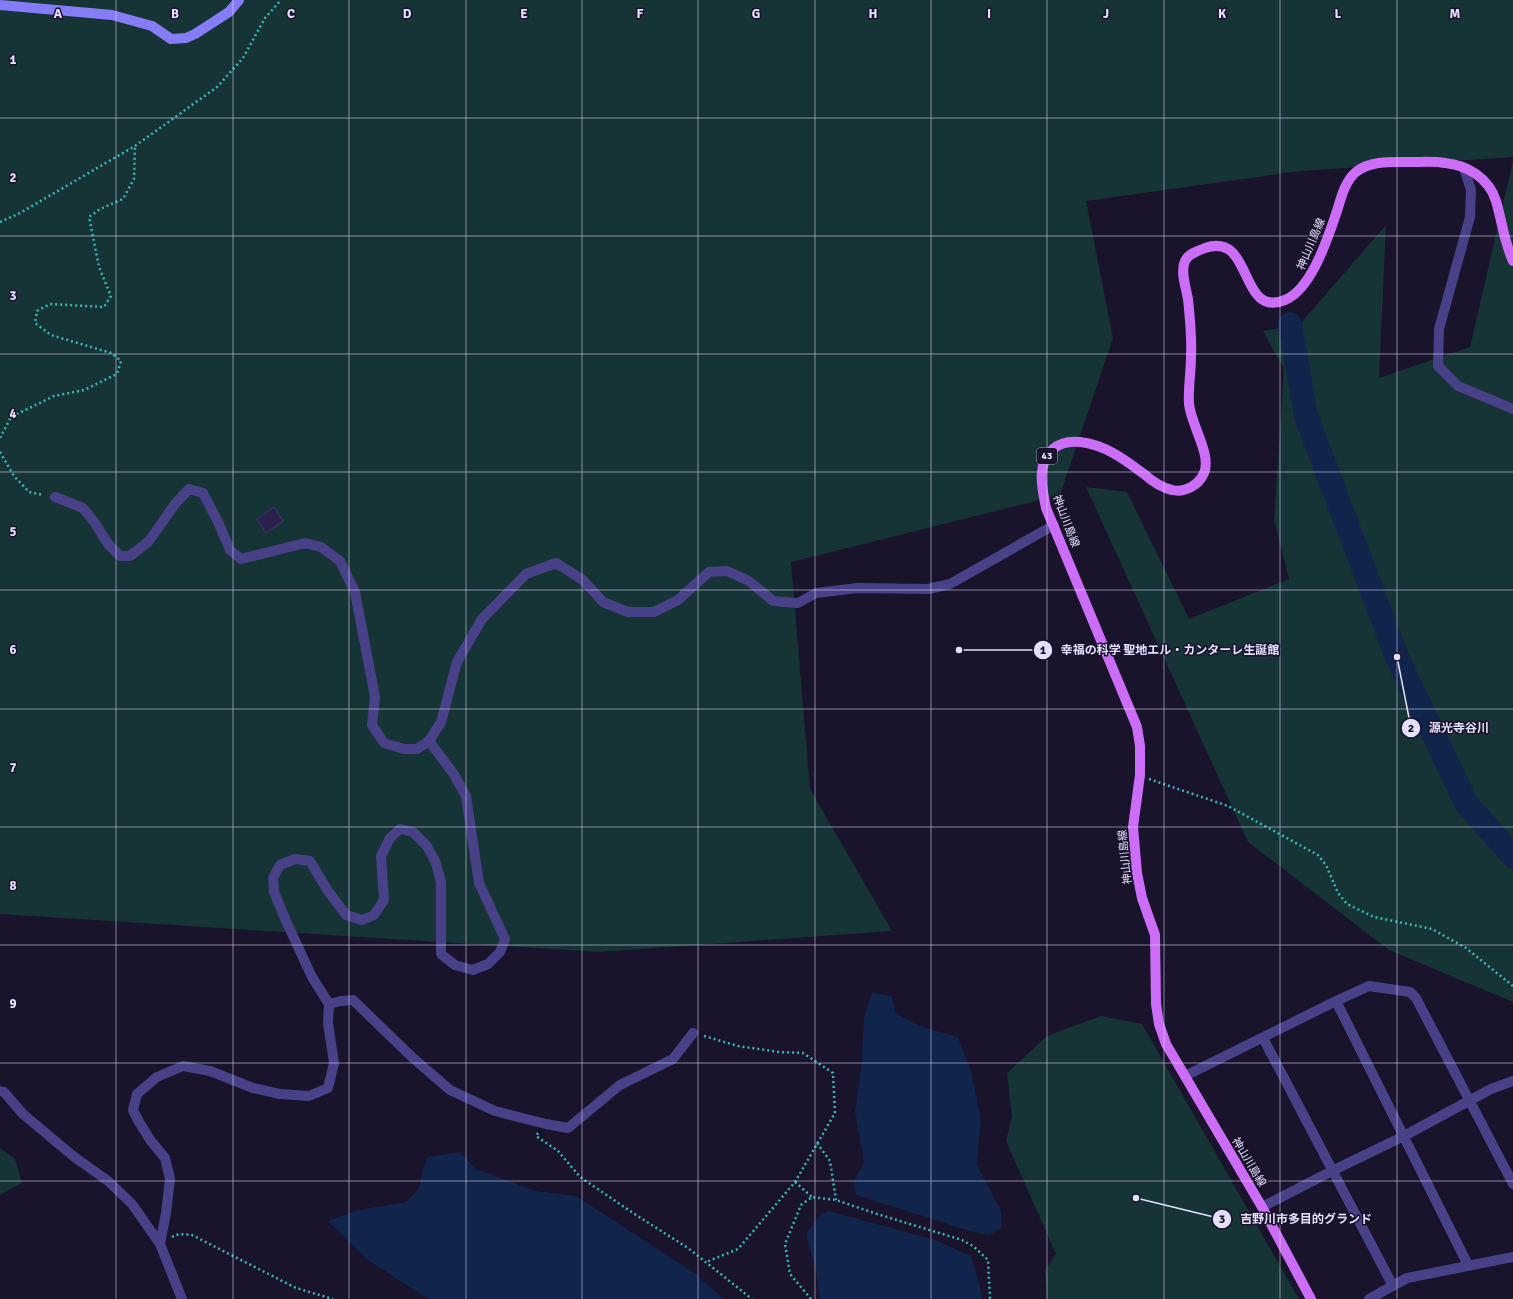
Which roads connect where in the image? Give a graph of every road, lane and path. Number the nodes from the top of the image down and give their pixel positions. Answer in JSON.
{"nodes":[{"id":1,"x":239,"y":0,"type":"edge"},
{"id":2,"x":281,"y":0,"type":"edge"},
{"id":3,"x":0,"y":5,"type":"edge"},
{"id":4,"x":135,"y":146,"type":"junction"},
{"id":5,"x":1464,"y":168,"type":"junction"},
{"id":6,"x":0,"y":222,"type":"edge"},
{"id":7,"x":1513,"y":260,"type":"edge"},
{"id":8,"x":1513,"y":409,"type":"edge"},
{"id":9,"x":0,"y":438,"type":"edge"},
{"id":10,"x":0,"y":452,"type":"edge"},
{"id":11,"x":55,"y":497,"type":"joint"},
{"id":12,"x":1054,"y":525,"type":"junction"},
{"id":13,"x":429,"y":741,"type":"junction"},
{"id":14,"x":1140,"y":775,"type":"junction"},
{"id":15,"x":1513,"y":986,"type":"edge"},
{"id":16,"x":1336,"y":1001,"type":"junction"},
{"id":17,"x":329,"y":1004,"type":"junction"},
{"id":18,"x":693,"y":1033,"type":"joint"},
{"id":19,"x":1263,"y":1038,"type":"junction"},
{"id":20,"x":1185,"y":1076,"type":"junction"},
{"id":21,"x":1513,"y":1081,"type":"edge"},
{"id":22,"x":0,"y":1091,"type":"edge"},
{"id":23,"x":1470,"y":1101,"type":"junction"},
{"id":24,"x":546,"y":1124,"type":"junction"},
{"id":25,"x":1404,"y":1136,"type":"junction"},
{"id":26,"x":817,"y":1143,"type":"junction"},
{"id":27,"x":1332,"y":1171,"type":"junction"},
{"id":28,"x":795,"y":1182,"type":"junction"},
{"id":29,"x":1513,"y":1184,"type":"edge"},
{"id":30,"x":812,"y":1198,"type":"junction"},
{"id":31,"x":836,"y":1200,"type":"junction"},
{"id":32,"x":1262,"y":1207,"type":"junction"},
{"id":33,"x":160,"y":1244,"type":"junction"},
{"id":34,"x":1513,"y":1257,"type":"edge"},
{"id":35,"x":706,"y":1262,"type":"junction"},
{"id":36,"x":1468,"y":1265,"type":"junction"},
{"id":37,"x":1393,"y":1286,"type":"junction"},
{"id":38,"x":182,"y":1299,"type":"edge"},
{"id":39,"x":333,"y":1299,"type":"edge"},
{"id":40,"x":752,"y":1299,"type":"edge"},
{"id":41,"x":811,"y":1299,"type":"edge"},
{"id":42,"x":990,"y":1299,"type":"edge"},
{"id":43,"x":1311,"y":1299,"type":"edge"},
{"id":44,"x":1370,"y":1299,"type":"edge"}],
"edges":[{"from":1,"to":3,"type":"main road"},
{"from":2,"to":4,"type":"path"},
{"from":4,"to":6,"type":"path"},
{"from":4,"to":9,"type":"path"},
{"from":5,"to":7,"type":"main road","name":"神山川島線","number":"43"},
{"from":5,"to":8,"type":"street"},
{"from":5,"to":12,"type":"main road","name":"神山川島線","number":"43"},
{"from":10,"to":11,"type":"path"},
{"from":11,"to":13,"type":"street"},
{"from":12,"to":13,"type":"street"},
{"from":12,"to":14,"type":"main road","name":"神山川島線","number":"43"},
{"from":13,"to":17,"type":"street"},
{"from":14,"to":15,"type":"path"},
{"from":14,"to":20,"type":"main road","name":"神山川島線","number":"43"},
{"from":16,"to":19,"type":"street"},
{"from":16,"to":23,"type":"street"},
{"from":16,"to":25,"type":"street"},
{"from":17,"to":24,"type":"street"},
{"from":17,"to":33,"type":"street"},
{"from":18,"to":24,"type":"street"},
{"from":18,"to":26,"type":"path"},
{"from":19,"to":20,"type":"street"},
{"from":19,"to":27,"type":"street"},
{"from":20,"to":32,"type":"main road","name":"神山川島線","number":"43"},
{"from":21,"to":23,"type":"street"},
{"from":22,"to":33,"type":"street"},
{"from":23,"to":25,"type":"street"},
{"from":23,"to":29,"type":"street"},
{"from":24,"to":35,"type":"path"},
{"from":25,"to":27,"type":"street"},
{"from":25,"to":36,"type":"street"},
{"from":26,"to":28,"type":"path"},
{"from":26,"to":31,"type":"path"},
{"from":27,"to":32,"type":"street"},
{"from":27,"to":37,"type":"street"},
{"from":28,"to":30,"type":"path"},
{"from":28,"to":35,"type":"path"},
{"from":30,"to":31,"type":"path"},
{"from":30,"to":41,"type":"path"},
{"from":31,"to":42,"type":"path"},
{"from":32,"to":43,"type":"main road","name":"神山川島線","number":"43"},
{"from":33,"to":38,"type":"street"},
{"from":33,"to":39,"type":"path"},
{"from":34,"to":36,"type":"street"},
{"from":35,"to":40,"type":"path"},
{"from":36,"to":37,"type":"street"},
{"from":37,"to":44,"type":"street"}]}
